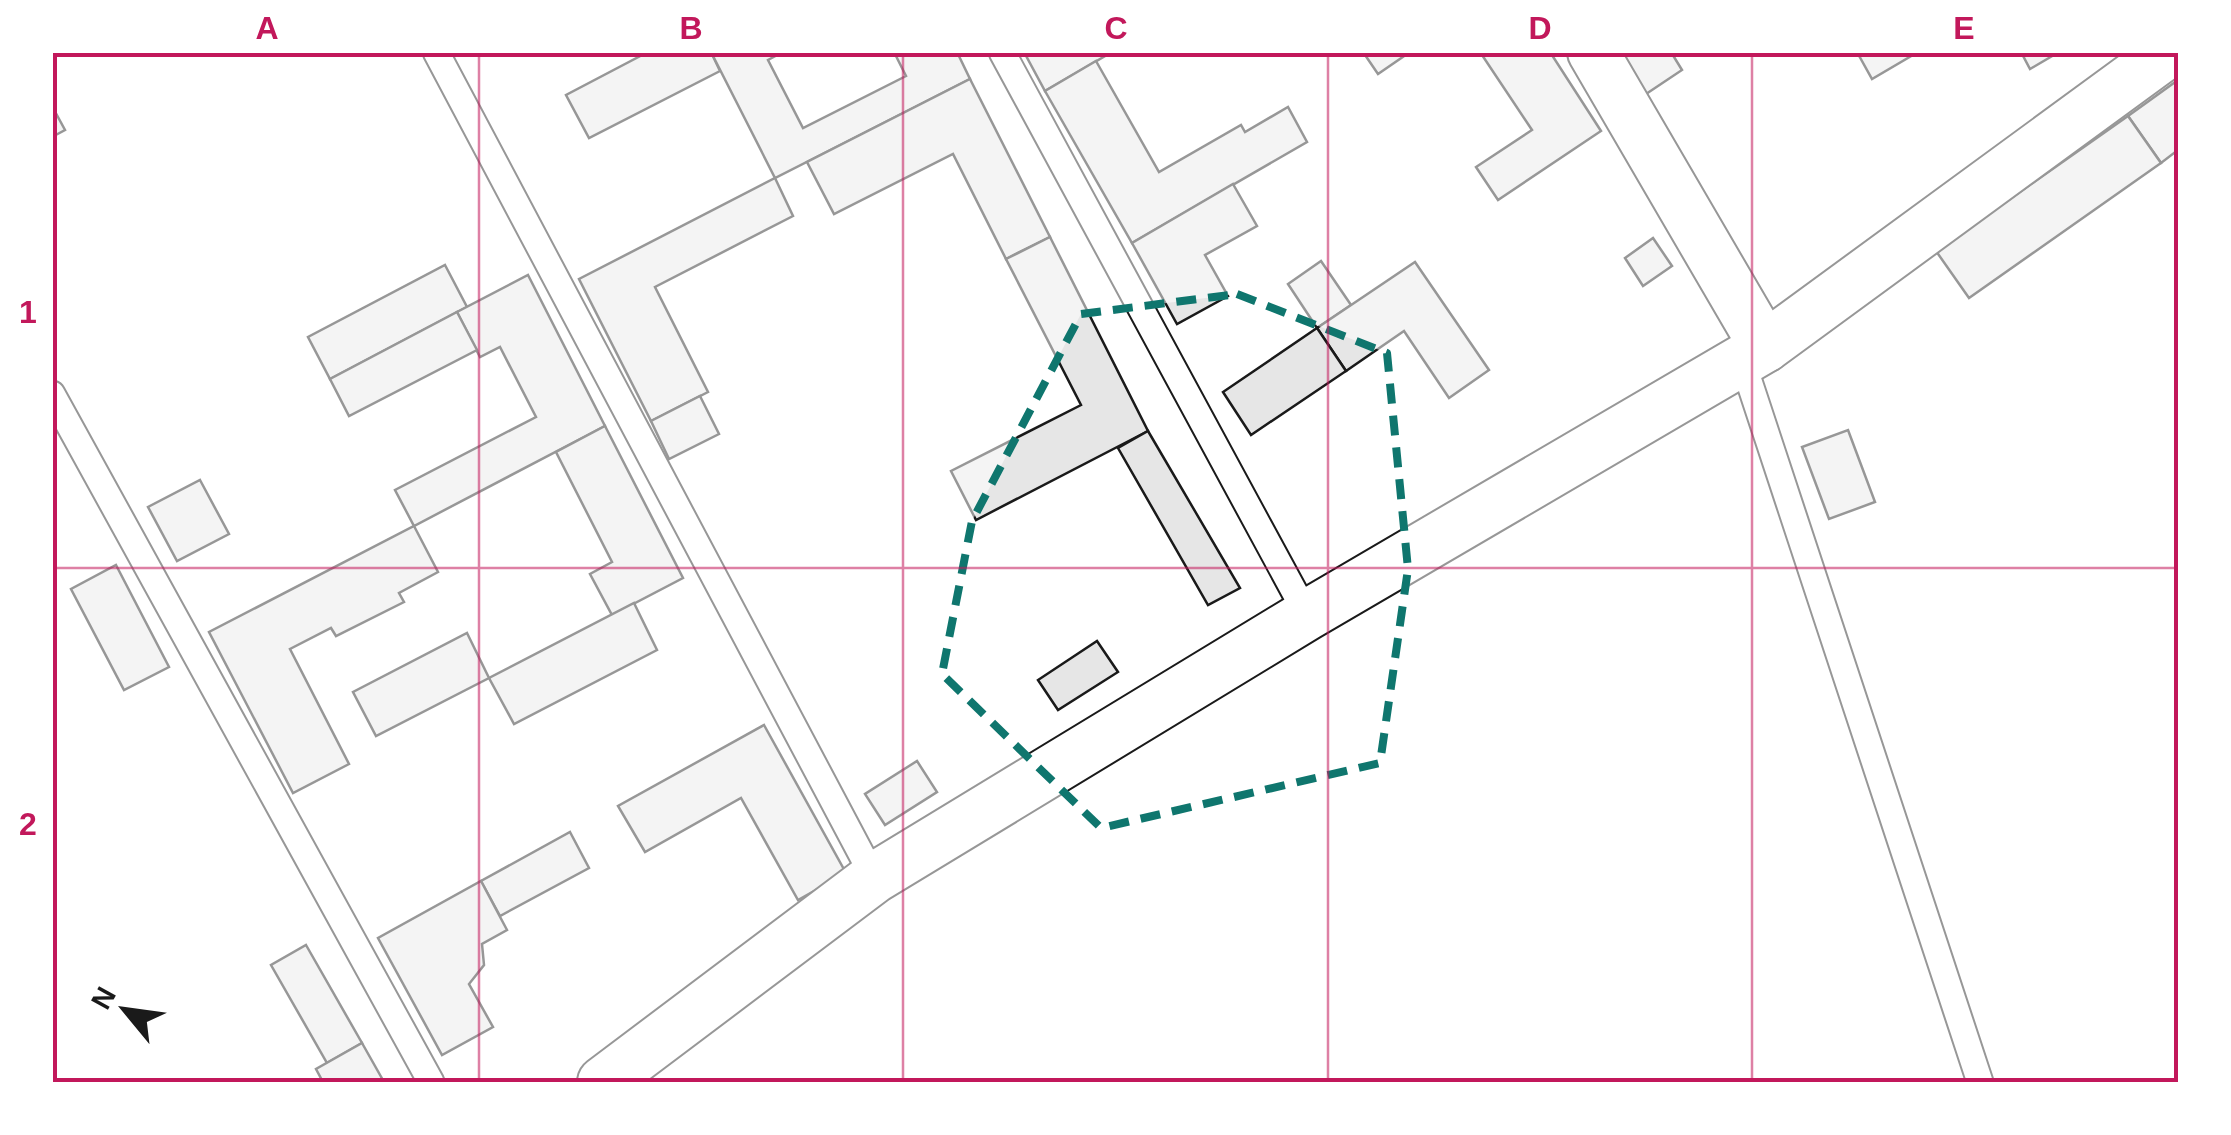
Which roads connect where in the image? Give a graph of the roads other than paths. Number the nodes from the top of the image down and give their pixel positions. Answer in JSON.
{"nodes":[{"id":1,"x":436,"y":52,"type":"edge"},
{"id":2,"x":1002,"y":52,"type":"edge"},
{"id":3,"x":1593,"y":52,"type":"edge"},
{"id":4,"x":2154,"y":56,"type":"edge"},
{"id":5,"x":1754,"y":353,"type":"junction"},
{"id":6,"x":52,"y":394,"type":"edge"},
{"id":7,"x":1307,"y":616,"type":"junction"},
{"id":8,"x":874,"y":878,"type":"junction"},
{"id":9,"x":431,"y":1082,"type":"edge"},
{"id":10,"x":603,"y":1082,"type":"edge"},
{"id":11,"x":1980,"y":1082,"type":"edge"}],
"edges":[{"from":1,"to":8,"type":"lane"},
{"from":2,"to":7,"type":"lane"},
{"from":3,"to":5,"type":"street"},
{"from":4,"to":5,"type":"street"},
{"from":5,"to":7,"type":"street"},
{"from":5,"to":11,"type":"lane"},
{"from":6,"to":9,"type":"lane"},
{"from":7,"to":8,"type":"street"},
{"from":8,"to":10,"type":"street"}]}
